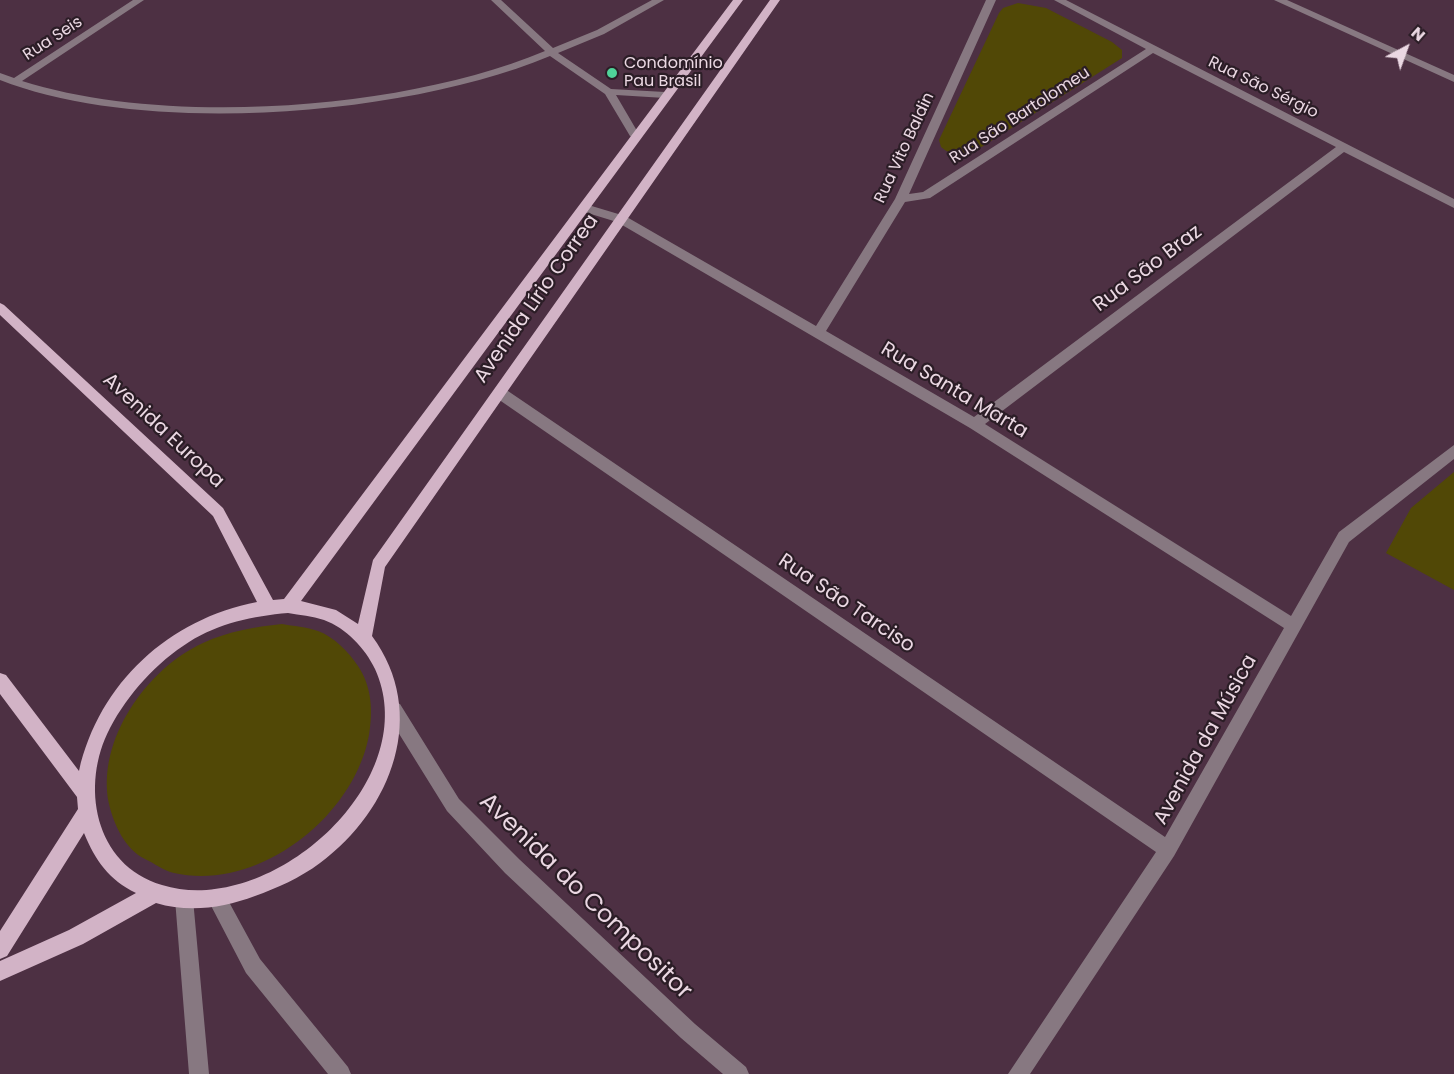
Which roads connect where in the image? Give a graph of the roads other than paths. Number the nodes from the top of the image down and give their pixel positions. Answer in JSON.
{"nodes":[{"id":1,"x":139,"y":0,"type":"edge"},
{"id":2,"x":496,"y":0,"type":"edge"},
{"id":3,"x":659,"y":0,"type":"edge"},
{"id":4,"x":738,"y":0,"type":"edge"},
{"id":5,"x":775,"y":0,"type":"edge"},
{"id":6,"x":991,"y":0,"type":"edge"},
{"id":7,"x":1059,"y":0,"type":"edge"},
{"id":8,"x":1280,"y":0,"type":"edge"},
{"id":9,"x":1152,"y":49,"type":"junction"},
{"id":10,"x":552,"y":53,"type":"junction"},
{"id":11,"x":0,"y":76,"type":"edge"},
{"id":12,"x":1454,"y":79,"type":"edge"},
{"id":13,"x":14,"y":82,"type":"junction"},
{"id":14,"x":609,"y":92,"type":"junction"},
{"id":15,"x":665,"y":96,"type":"junction"},
{"id":16,"x":635,"y":136,"type":"junction"},
{"id":17,"x":1345,"y":146,"type":"junction"},
{"id":18,"x":902,"y":199,"type":"junction"},
{"id":19,"x":1454,"y":204,"type":"edge"},
{"id":20,"x":585,"y":208,"type":"junction"},
{"id":21,"x":621,"y":219,"type":"junction"},
{"id":22,"x":0,"y":308,"type":"edge"},
{"id":23,"x":818,"y":333,"type":"junction"},
{"id":24,"x":500,"y":393,"type":"junction"},
{"id":25,"x":975,"y":424,"type":"junction"},
{"id":26,"x":1454,"y":451,"type":"edge"},
{"id":27,"x":288,"y":606,"type":"junction"},
{"id":28,"x":268,"y":607,"type":"junction"},
{"id":29,"x":1294,"y":626,"type":"junction"},
{"id":30,"x":364,"y":636,"type":"junction"},
{"id":31,"x":0,"y":681,"type":"edge"},
{"id":32,"x":394,"y":710,"type":"junction"},
{"id":33,"x":85,"y":793,"type":"junction"},
{"id":34,"x":86,"y":814,"type":"junction"},
{"id":35,"x":1168,"y":850,"type":"junction"},
{"id":36,"x":155,"y":893,"type":"junction"},
{"id":37,"x":216,"y":898,"type":"junction"},
{"id":38,"x":183,"y":899,"type":"junction"},
{"id":39,"x":0,"y":949,"type":"edge"},
{"id":40,"x":0,"y":971,"type":"edge"},
{"id":41,"x":199,"y":1074,"type":"edge"},
{"id":42,"x":341,"y":1074,"type":"edge"},
{"id":43,"x":739,"y":1074,"type":"edge"},
{"id":44,"x":1018,"y":1074,"type":"edge"}],
"edges":[{"from":1,"to":13,"type":"street","name":"Rua Seis"},
{"from":2,"to":10,"type":"street"},
{"from":3,"to":10,"type":"street"},
{"from":4,"to":15,"type":"main road","name":"Avenida Lírio Correa"},
{"from":5,"to":21,"type":"main road","name":"Avenida Lírio Correa"},
{"from":6,"to":18,"type":"street","name":"Rua Vito Baldin"},
{"from":7,"to":9,"type":"street","name":"Rua São Sérgio"},
{"from":8,"to":12,"type":"street"},
{"from":9,"to":17,"type":"street","name":"Rua São Sérgio"},
{"from":9,"to":18,"type":"street","name":"Rua São Bartolomeu"},
{"from":10,"to":13,"type":"street"},
{"from":10,"to":14,"type":"street"},
{"from":11,"to":13,"type":"street"},
{"from":14,"to":15,"type":"street"},
{"from":14,"to":16,"type":"street"},
{"from":15,"to":16,"type":"main road","name":"Avenida Lírio Correa"},
{"from":16,"to":20,"type":"main road","name":"Avenida Lírio Correa"},
{"from":17,"to":19,"type":"street","name":"Rua São Sérgio"},
{"from":17,"to":25,"type":"street","name":"Rua São Braz"},
{"from":18,"to":23,"type":"street","name":"Rua Vito Baldin"},
{"from":20,"to":21,"type":"street","name":"Rua Santa Marta"},
{"from":20,"to":27,"type":"main road","name":"Avenida Lírio Correa"},
{"from":21,"to":23,"type":"street","name":"Rua Santa Marta"},
{"from":21,"to":24,"type":"main road","name":"Avenida Lírio Correa"},
{"from":22,"to":28,"type":"main road","name":"Avenida Europa"},
{"from":23,"to":25,"type":"street","name":"Rua Santa Marta"},
{"from":24,"to":30,"type":"main road","name":"Avenida Lírio Correa"},
{"from":24,"to":35,"type":"street","name":"Rua São Tarciso"},
{"from":25,"to":29,"type":"street","name":"Rua Santa Marta"},
{"from":26,"to":29,"type":"street","name":"Avenida da Música"},
{"from":27,"to":28,"type":"main road"},
{"from":27,"to":30,"type":"main road"},
{"from":28,"to":33,"type":"main road"},
{"from":29,"to":35,"type":"street","name":"Avenida da Música"},
{"from":30,"to":32,"type":"main road"},
{"from":31,"to":33,"type":"main road"},
{"from":32,"to":37,"type":"main road"},
{"from":32,"to":43,"type":"street","name":"Avenida do Compositor"},
{"from":33,"to":34,"type":"main road"},
{"from":34,"to":36,"type":"main road"},
{"from":34,"to":39,"type":"main road"},
{"from":35,"to":44,"type":"street","name":"Avenida da Música"},
{"from":36,"to":38,"type":"main road"},
{"from":36,"to":40,"type":"main road"},
{"from":37,"to":38,"type":"main road"},
{"from":37,"to":42,"type":"street"},
{"from":38,"to":41,"type":"street"}]}
